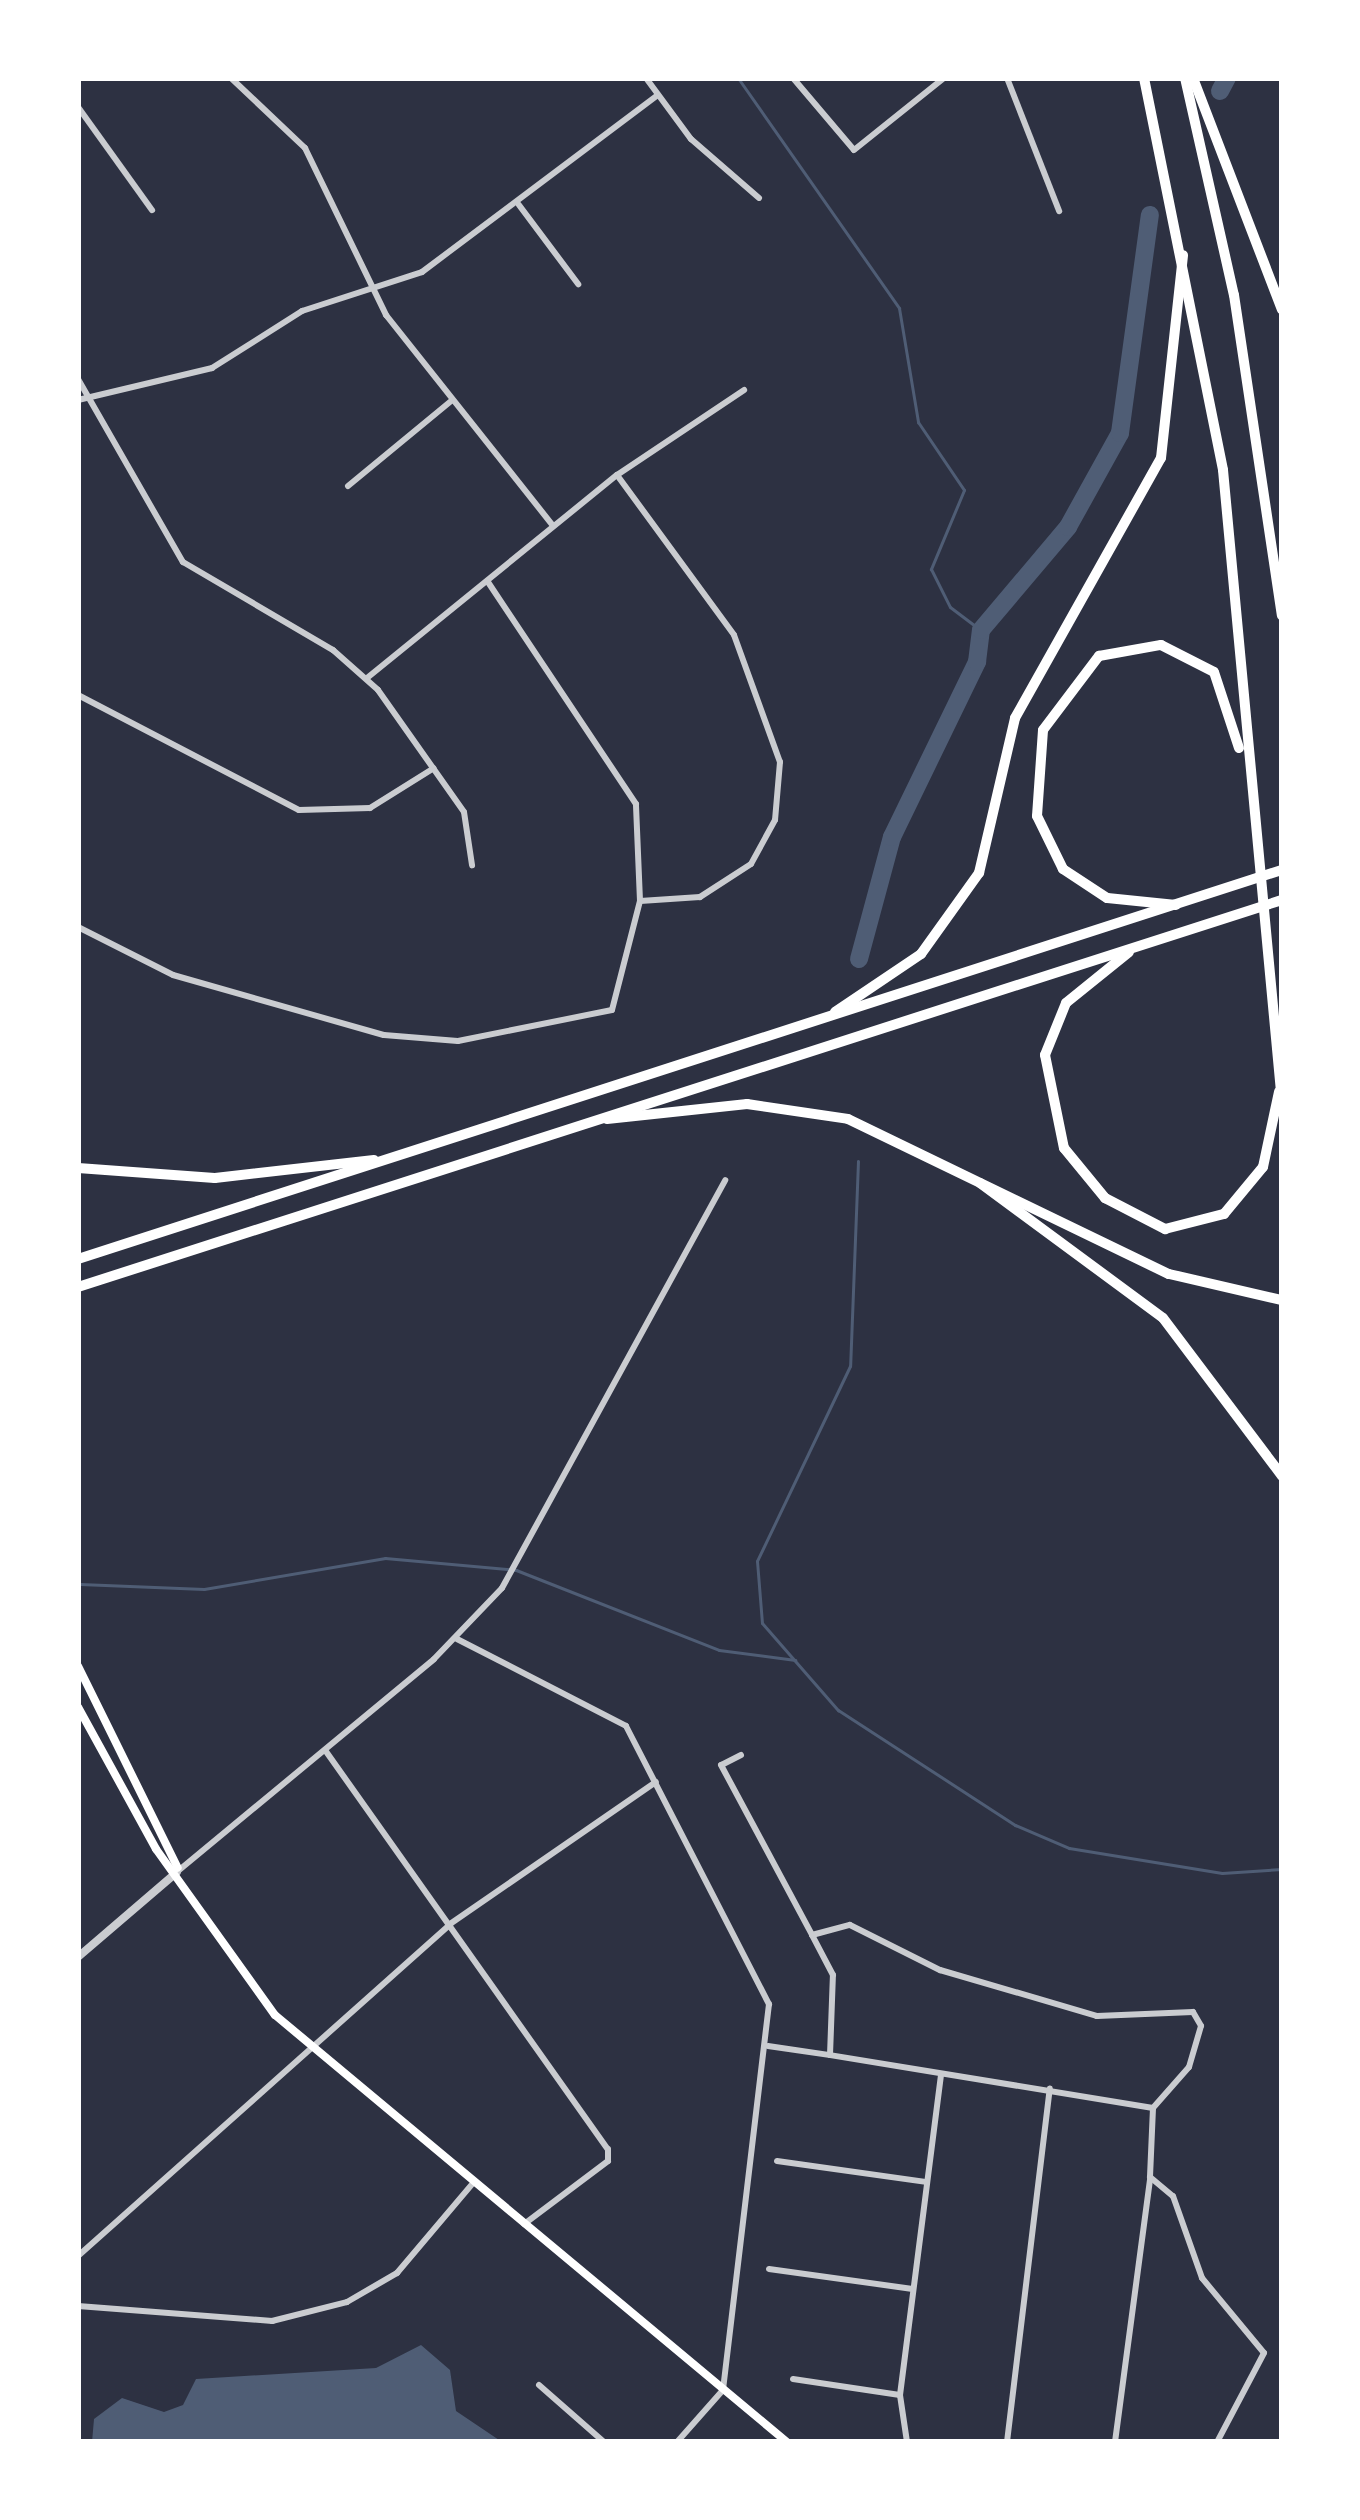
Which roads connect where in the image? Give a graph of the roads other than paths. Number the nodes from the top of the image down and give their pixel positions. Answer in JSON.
{"nodes":[{"id":1,"x":231,"y":78,"type":"edge"},
{"id":2,"x":646,"y":78,"type":"edge"},
{"id":3,"x":793,"y":78,"type":"edge"},
{"id":4,"x":944,"y":78,"type":"edge"},
{"id":5,"x":1006,"y":78,"type":"edge"},
{"id":6,"x":1144,"y":78,"type":"edge"},
{"id":7,"x":1189,"y":78,"type":"edge"},
{"id":8,"x":656,"y":95,"type":"junction"},
{"id":9,"x":78,"y":106,"type":"edge"},
{"id":10,"x":759,"y":198,"type":"dead end"},
{"id":11,"x":518,"y":204,"type":"junction"},
{"id":12,"x":152,"y":210,"type":"dead end"},
{"id":13,"x":1059,"y":211,"type":"dead end"},
{"id":14,"x":1185,"y":246,"type":"junction"},
{"id":15,"x":578,"y":284,"type":"dead end"},
{"id":16,"x":375,"y":287,"type":"junction"},
{"id":17,"x":1282,"y":310,"type":"edge"},
{"id":18,"x":78,"y":379,"type":"edge"},
{"id":19,"x":744,"y":390,"type":"dead end"},
{"id":20,"x":83,"y":399,"type":"edge"},
{"id":21,"x":452,"y":401,"type":"junction"},
{"id":22,"x":617,"y":475,"type":"junction"},
{"id":23,"x":348,"y":486,"type":"dead end"},
{"id":24,"x":554,"y":526,"type":"junction"},
{"id":25,"x":487,"y":580,"type":"junction"},
{"id":26,"x":1282,"y":615,"type":"edge"},
{"id":27,"x":367,"y":678,"type":"junction"},
{"id":28,"x":78,"y":695,"type":"edge"},
{"id":29,"x":434,"y":768,"type":"junction"},
{"id":30,"x":1247,"y":780,"type":"junction"},
{"id":31,"x":472,"y":865,"type":"dead end"},
{"id":32,"x":1282,"y":870,"type":"edge"},
{"id":33,"x":1282,"y":900,"type":"edge"},
{"id":34,"x":640,"y":901,"type":"junction"},
{"id":35,"x":1176,"y":905,"type":"junction"},
{"id":36,"x":78,"y":927,"type":"edge"},
{"id":37,"x":1132,"y":949,"type":"junction"},
{"id":38,"x":832,"y":1015,"type":"junction"},
{"id":39,"x":1281,"y":1089,"type":"edge"},
{"id":40,"x":1282,"y":1102,"type":"edge"},
{"id":41,"x":604,"y":1118,"type":"junction"},
{"id":42,"x":916,"y":1143,"type":"junction"},
{"id":43,"x":377,"y":1161,"type":"junction"},
{"id":44,"x":78,"y":1168,"type":"edge"},
{"id":45,"x":725,"y":1180,"type":"dead end"},
{"id":46,"x":78,"y":1259,"type":"edge"},
{"id":47,"x":78,"y":1287,"type":"edge"},
{"id":48,"x":1278,"y":1300,"type":"edge"},
{"id":49,"x":1282,"y":1476,"type":"edge"},
{"id":50,"x":457,"y":1639,"type":"junction"},
{"id":51,"x":78,"y":1666,"type":"edge"},
{"id":52,"x":78,"y":1707,"type":"edge"},
{"id":53,"x":325,"y":1750,"type":"junction"},
{"id":54,"x":741,"y":1755,"type":"dead end"},
{"id":55,"x":656,"y":1782,"type":"junction"},
{"id":56,"x":178,"y":1871,"type":"junction"},
{"id":57,"x":450,"y":1924,"type":"junction"},
{"id":58,"x":812,"y":1935,"type":"junction"},
{"id":59,"x":78,"y":1957,"type":"edge"},
{"id":60,"x":767,"y":2046,"type":"junction"},
{"id":61,"x":312,"y":2047,"type":"junction"},
{"id":62,"x":830,"y":2055,"type":"junction"},
{"id":63,"x":941,"y":2076,"type":"junction"},
{"id":64,"x":1050,"y":2089,"type":"junction"},
{"id":65,"x":1153,"y":2108,"type":"junction"},
{"id":66,"x":777,"y":2162,"type":"dead end"},
{"id":67,"x":1150,"y":2177,"type":"junction"},
{"id":68,"x":474,"y":2182,"type":"junction"},
{"id":69,"x":926,"y":2182,"type":"junction"},
{"id":70,"x":524,"y":2224,"type":"junction"},
{"id":71,"x":78,"y":2257,"type":"edge"},
{"id":72,"x":769,"y":2269,"type":"dead end"},
{"id":73,"x":913,"y":2289,"type":"junction"},
{"id":74,"x":78,"y":2306,"type":"edge"},
{"id":75,"x":793,"y":2379,"type":"dead end"},
{"id":76,"x":539,"y":2385,"type":"dead end"},
{"id":77,"x":723,"y":2390,"type":"junction"},
{"id":78,"x":900,"y":2396,"type":"junction"},
{"id":79,"x":604,"y":2442,"type":"edge"},
{"id":80,"x":677,"y":2442,"type":"edge"},
{"id":81,"x":787,"y":2442,"type":"edge"},
{"id":82,"x":907,"y":2442,"type":"edge"},
{"id":83,"x":1007,"y":2442,"type":"edge"},
{"id":84,"x":1115,"y":2442,"type":"edge"},
{"id":85,"x":1217,"y":2442,"type":"edge"}],
"edges":[{"from":1,"to":16,"type":"street"},
{"from":2,"to":8,"type":"street"},
{"from":3,"to":4,"type":"street"},
{"from":5,"to":13,"type":"street"},
{"from":6,"to":14,"type":"highway"},
{"from":7,"to":17,"type":"highway"},
{"from":7,"to":26,"type":"highway"},
{"from":8,"to":10,"type":"street"},
{"from":8,"to":11,"type":"street"},
{"from":9,"to":12,"type":"street"},
{"from":11,"to":15,"type":"street"},
{"from":11,"to":16,"type":"street"},
{"from":14,"to":30,"type":"highway"},
{"from":14,"to":38,"type":"highway"},
{"from":16,"to":20,"type":"street"},
{"from":16,"to":21,"type":"street"},
{"from":18,"to":20,"type":"street"},
{"from":19,"to":22,"type":"street"},
{"from":20,"to":27,"type":"street"},
{"from":21,"to":23,"type":"street"},
{"from":21,"to":24,"type":"street"},
{"from":22,"to":24,"type":"street"},
{"from":22,"to":34,"type":"street"},
{"from":24,"to":25,"type":"street"},
{"from":25,"to":27,"type":"street"},
{"from":25,"to":34,"type":"street"},
{"from":27,"to":29,"type":"street"},
{"from":28,"to":29,"type":"street"},
{"from":29,"to":31,"type":"street"},
{"from":30,"to":35,"type":"highway"},
{"from":30,"to":39,"type":"highway"},
{"from":32,"to":35,"type":"highway"},
{"from":33,"to":37,"type":"highway"},
{"from":34,"to":36,"type":"street"},
{"from":35,"to":38,"type":"highway"},
{"from":37,"to":39,"type":"highway"},
{"from":37,"to":41,"type":"highway"},
{"from":38,"to":43,"type":"highway"},
{"from":39,"to":40,"type":"highway"},
{"from":41,"to":42,"type":"highway"},
{"from":41,"to":47,"type":"highway"},
{"from":42,"to":48,"type":"highway"},
{"from":42,"to":49,"type":"highway"},
{"from":43,"to":44,"type":"highway"},
{"from":43,"to":46,"type":"highway"},
{"from":45,"to":50,"type":"street"},
{"from":50,"to":53,"type":"street"},
{"from":50,"to":55,"type":"street"},
{"from":51,"to":56,"type":"main road"},
{"from":52,"to":56,"type":"main road"},
{"from":53,"to":56,"type":"street"},
{"from":53,"to":57,"type":"street"},
{"from":54,"to":58,"type":"street"},
{"from":55,"to":57,"type":"street"},
{"from":55,"to":60,"type":"street"},
{"from":56,"to":59,"type":"street"},
{"from":56,"to":61,"type":"main road"},
{"from":57,"to":61,"type":"street"},
{"from":57,"to":70,"type":"street"},
{"from":58,"to":62,"type":"street"},
{"from":58,"to":65,"type":"street"},
{"from":60,"to":62,"type":"street"},
{"from":60,"to":77,"type":"street"},
{"from":61,"to":68,"type":"main road"},
{"from":61,"to":71,"type":"street"},
{"from":62,"to":63,"type":"street"},
{"from":63,"to":64,"type":"street"},
{"from":63,"to":69,"type":"street"},
{"from":64,"to":65,"type":"street"},
{"from":64,"to":83,"type":"street"},
{"from":65,"to":67,"type":"street"},
{"from":66,"to":69,"type":"street"},
{"from":67,"to":84,"type":"street"},
{"from":67,"to":85,"type":"street"},
{"from":68,"to":70,"type":"main road"},
{"from":68,"to":74,"type":"street"},
{"from":69,"to":73,"type":"street"},
{"from":70,"to":77,"type":"main road"},
{"from":72,"to":73,"type":"street"},
{"from":73,"to":78,"type":"street"},
{"from":75,"to":78,"type":"street"},
{"from":76,"to":79,"type":"street"},
{"from":77,"to":80,"type":"street"},
{"from":77,"to":81,"type":"main road"},
{"from":78,"to":82,"type":"street"}]}
